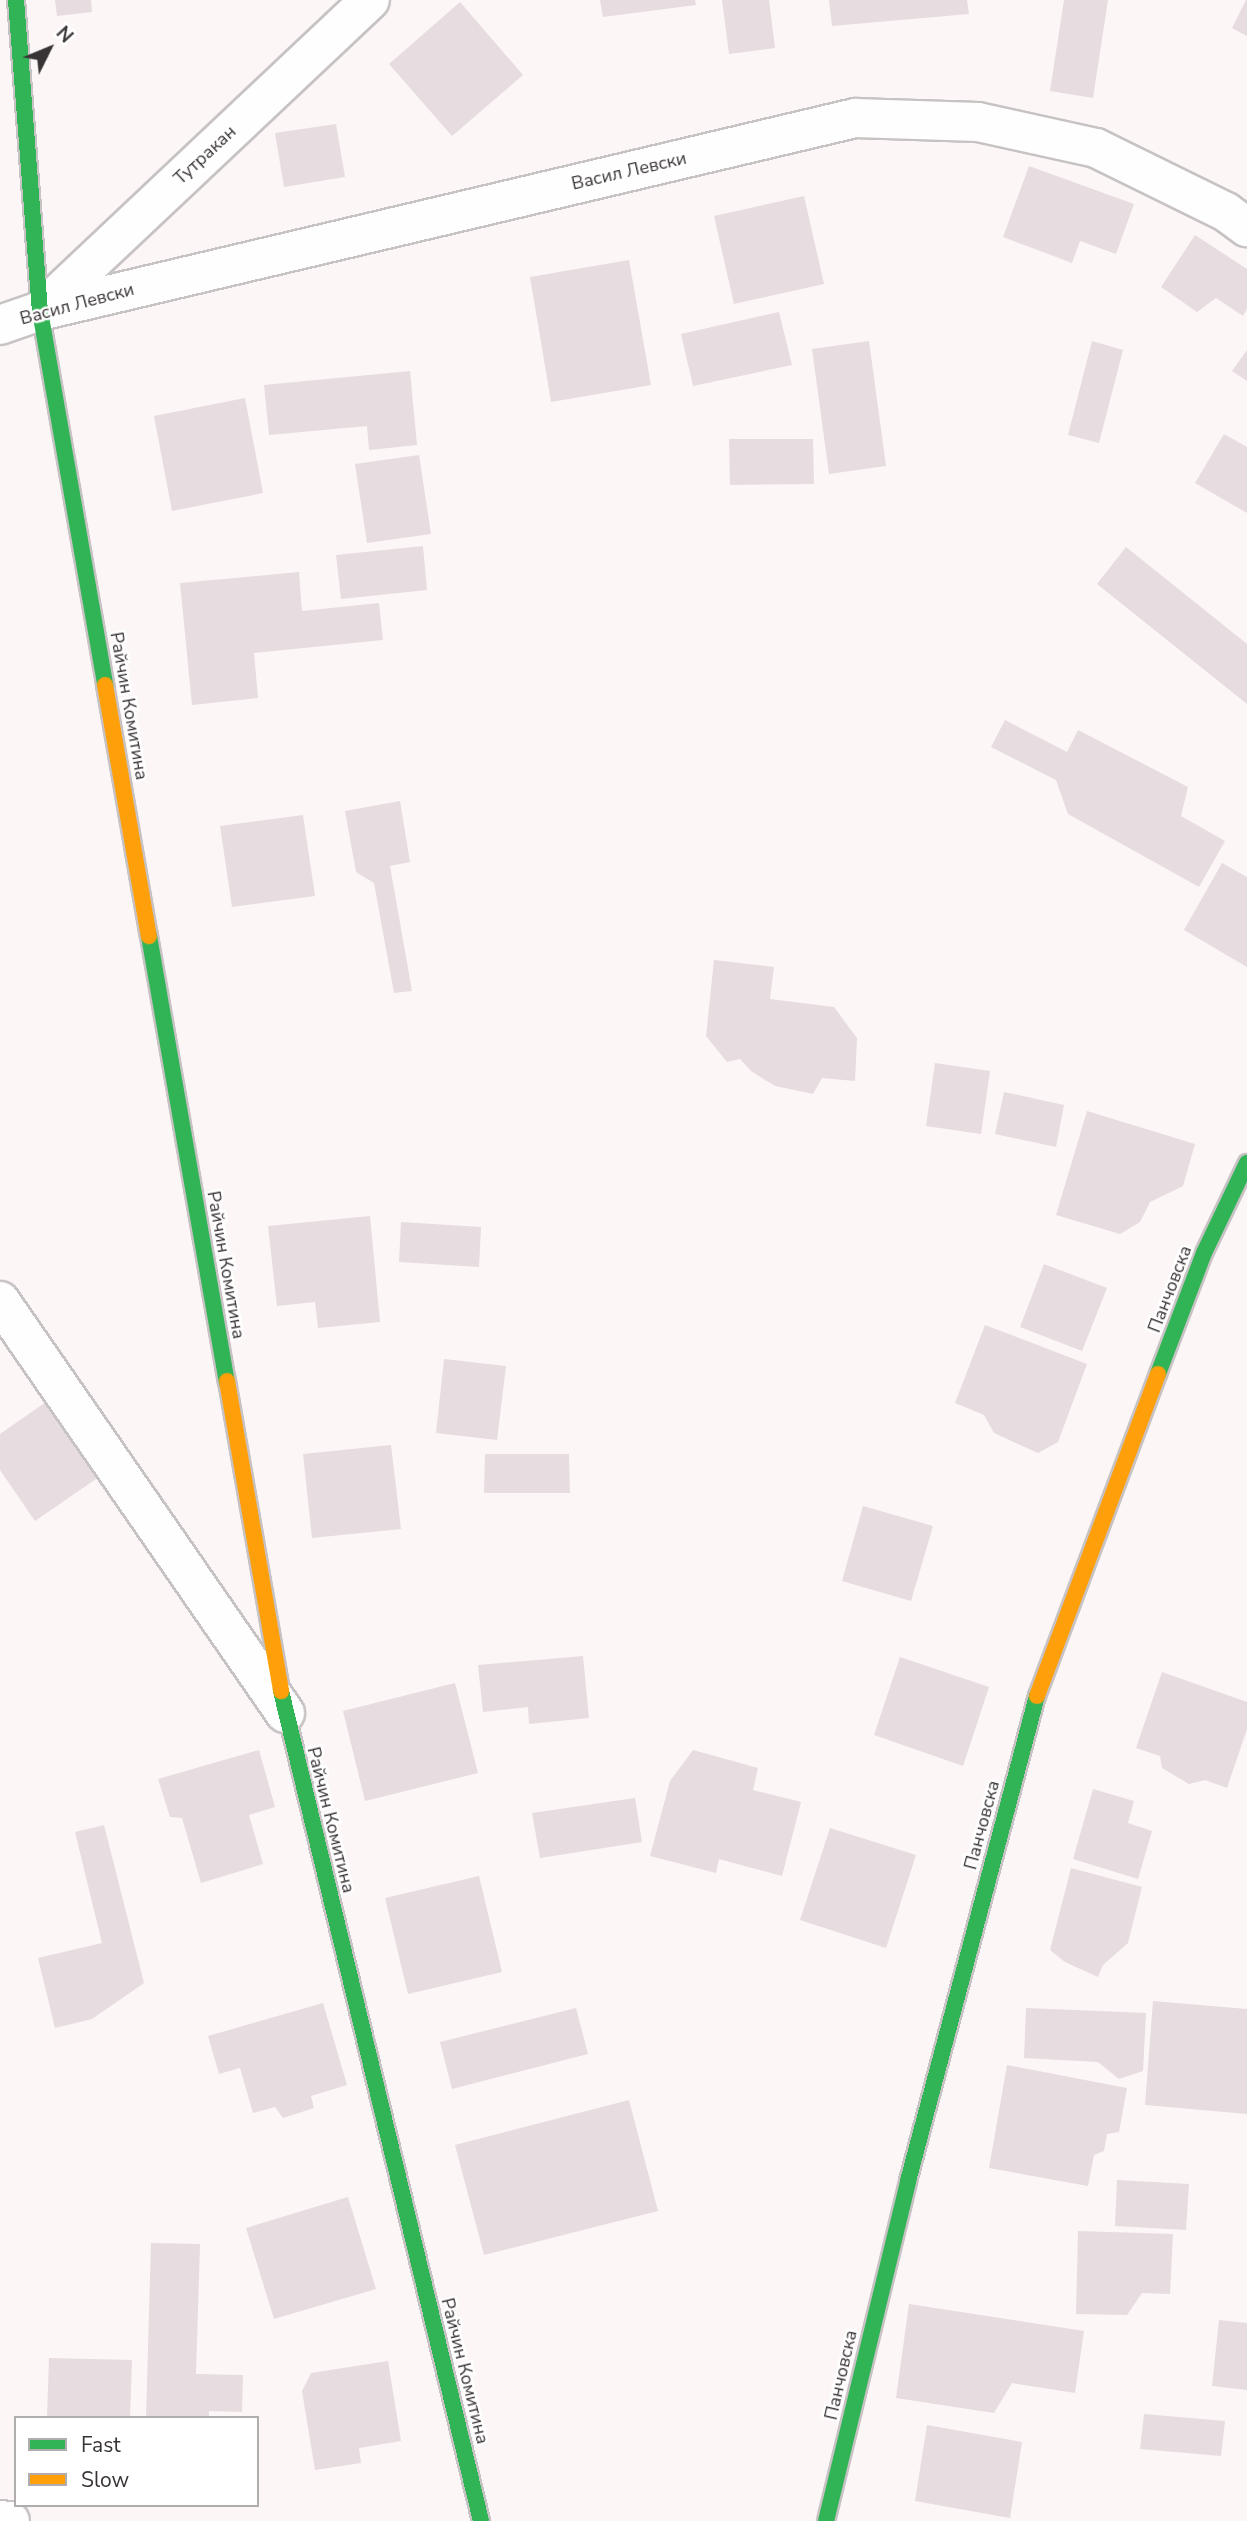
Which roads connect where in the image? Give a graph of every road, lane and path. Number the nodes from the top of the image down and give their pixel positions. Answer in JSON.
{"nodes":[{"id":1,"x":16,"y":0,"type":"edge"},
{"id":2,"x":370,"y":0,"type":"edge"},
{"id":3,"x":1247,"y":227,"type":"edge"},
{"id":4,"x":40,"y":311,"type":"junction"},
{"id":5,"x":0,"y":324,"type":"edge"},
{"id":6,"x":1247,"y":1163,"type":"edge"},
{"id":7,"x":0,"y":1301,"type":"edge"},
{"id":8,"x":285,"y":1713,"type":"junction"},
{"id":9,"x":0,"y":2520,"type":"edge"},
{"id":10,"x":10,"y":2521,"type":"edge"},
{"id":11,"x":481,"y":2521,"type":"edge"},
{"id":12,"x":826,"y":2521,"type":"edge"}],
"edges":[{"from":1,"to":4,"type":"street","name":"Райчин Комитина"},
{"from":2,"to":4,"type":"street","name":"Тутракан"},
{"from":3,"to":4,"type":"street","name":"Васил Левски"},
{"from":4,"to":5,"type":"street","name":"Васил Левски"},
{"from":4,"to":8,"type":"street","name":"Райчин Комитина"},
{"from":6,"to":12,"type":"street","name":"Панчовска"},
{"from":7,"to":8,"type":"street"},
{"from":8,"to":11,"type":"street","name":"Райчин Комитина"},
{"from":9,"to":10,"type":"street"}]}
